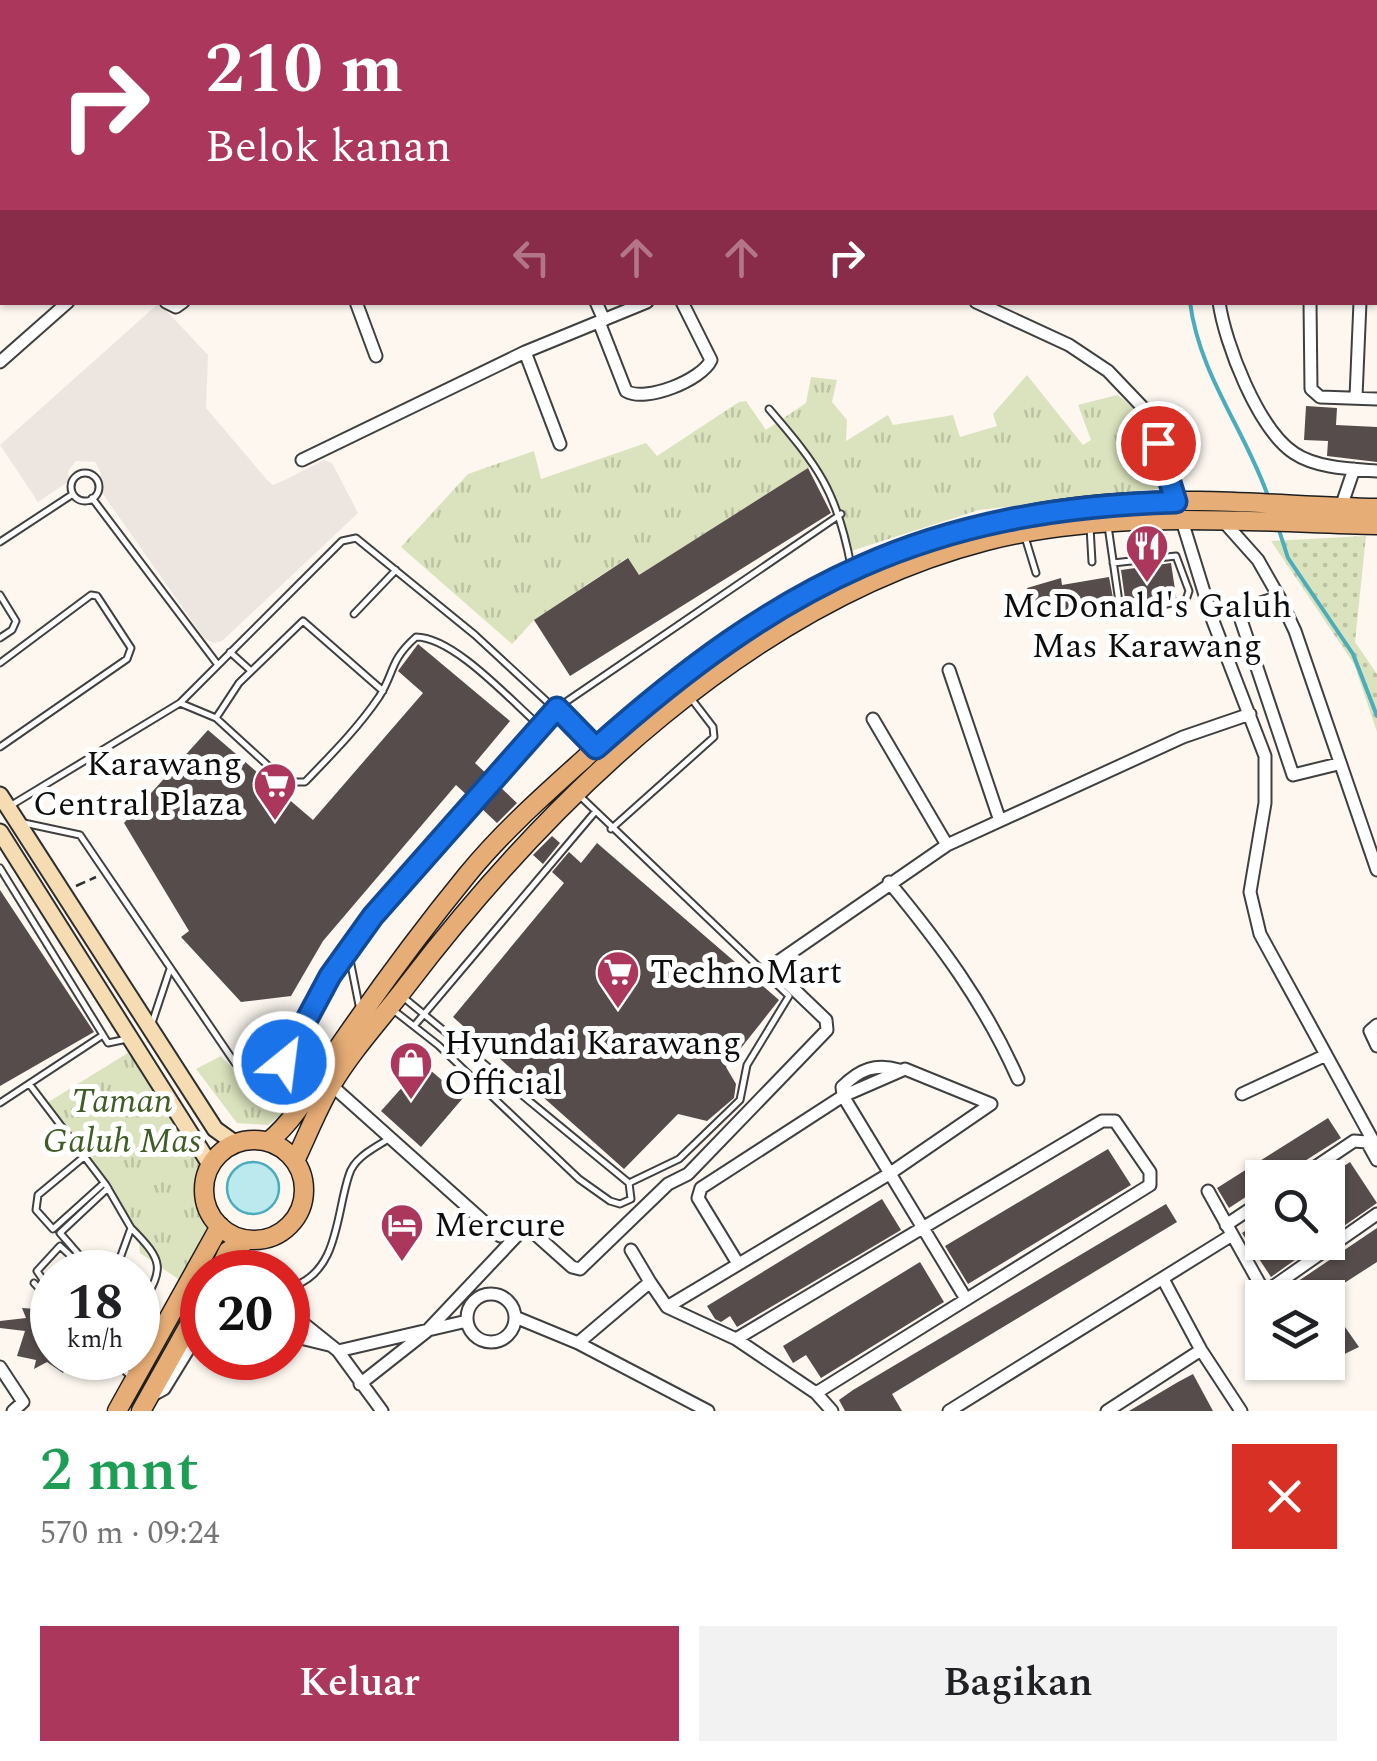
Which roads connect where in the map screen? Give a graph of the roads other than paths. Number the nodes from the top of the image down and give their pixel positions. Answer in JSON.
{"nodes":[{"id":1,"x":65,"y":305,"type":"edge"},
{"id":2,"x":357,"y":305,"type":"edge"},
{"id":3,"x":597,"y":305,"type":"edge"},
{"id":4,"x":640,"y":305,"type":"edge"},
{"id":5,"x":684,"y":305,"type":"edge"},
{"id":6,"x":982,"y":305,"type":"edge"},
{"id":7,"x":1219,"y":305,"type":"edge"},
{"id":8,"x":1310,"y":305,"type":"edge"},
{"id":9,"x":1360,"y":305,"type":"edge"},
{"id":10,"x":602,"y":321,"type":"junction"},
{"id":11,"x":525,"y":352,"type":"junction"},
{"id":12,"x":376,"y":356,"type":"dead end"},
{"id":13,"x":0,"y":362,"type":"edge"},
{"id":14,"x":1356,"y":398,"type":"junction"},
{"id":15,"x":1377,"y":399,"type":"edge"},
{"id":16,"x":768,"y":409,"type":"dead end"},
{"id":17,"x":560,"y":444,"type":"dead end"},
{"id":18,"x":302,"y":460,"type":"dead end"},
{"id":19,"x":1354,"y":469,"type":"junction"},
{"id":20,"x":1377,"y":471,"type":"edge"},
{"id":21,"x":73,"y":494,"type":"junction"},
{"id":22,"x":92,"y":498,"type":"junction"},
{"id":23,"x":1176,"y":502,"type":"junction"},
{"id":24,"x":1341,"y":507,"type":"junction"},
{"id":25,"x":1377,"y":508,"type":"edge"},
{"id":26,"x":841,"y":514,"type":"junction"},
{"id":27,"x":1306,"y":514,"type":"junction"},
{"id":28,"x":1182,"y":521,"type":"junction"},
{"id":29,"x":1225,"y":523,"type":"junction"},
{"id":30,"x":1099,"y":524,"type":"junction"},
{"id":31,"x":1377,"y":526,"type":"edge"},
{"id":32,"x":1024,"y":534,"type":"junction"},
{"id":33,"x":0,"y":542,"type":"edge"},
{"id":34,"x":1092,"y":562,"type":"dead end"},
{"id":35,"x":1113,"y":563,"type":"junction"},
{"id":36,"x":851,"y":568,"type":"junction"},
{"id":37,"x":396,"y":570,"type":"junction"},
{"id":38,"x":1036,"y":573,"type":"dead end"},
{"id":39,"x":0,"y":595,"type":"edge"},
{"id":40,"x":1279,"y":598,"type":"junction"},
{"id":41,"x":354,"y":614,"type":"dead end"},
{"id":42,"x":0,"y":638,"type":"edge"},
{"id":43,"x":230,"y":652,"type":"junction"},
{"id":44,"x":0,"y":664,"type":"edge"},
{"id":45,"x":218,"y":665,"type":"junction"},
{"id":46,"x":949,"y":670,"type":"dead end"},
{"id":47,"x":251,"y":671,"type":"junction"},
{"id":48,"x":383,"y":691,"type":"junction"},
{"id":49,"x":690,"y":697,"type":"junction"},
{"id":50,"x":180,"y":703,"type":"junction"},
{"id":51,"x":557,"y":708,"type":"junction"},
{"id":52,"x":1250,"y":714,"type":"junction"},
{"id":53,"x":216,"y":718,"type":"junction"},
{"id":54,"x":873,"y":719,"type":"dead end"},
{"id":55,"x":541,"y":727,"type":"junction"},
{"id":56,"x":0,"y":747,"type":"edge"},
{"id":57,"x":596,"y":748,"type":"junction"},
{"id":58,"x":1338,"y":764,"type":"junction"},
{"id":59,"x":576,"y":793,"type":"junction"},
{"id":60,"x":8,"y":808,"type":"edge"},
{"id":61,"x":594,"y":812,"type":"junction"},
{"id":62,"x":999,"y":818,"type":"junction"},
{"id":63,"x":611,"y":829,"type":"junction"},
{"id":64,"x":0,"y":832,"type":"edge"},
{"id":65,"x":947,"y":845,"type":"junction"},
{"id":66,"x":0,"y":868,"type":"edge"},
{"id":67,"x":1377,"y":870,"type":"edge"},
{"id":68,"x":889,"y":882,"type":"junction"},
{"id":69,"x":348,"y":950,"type":"junction"},
{"id":70,"x":170,"y":968,"type":"junction"},
{"id":71,"x":395,"y":1001,"type":"junction"},
{"id":72,"x":425,"y":1011,"type":"junction"},
{"id":73,"x":360,"y":1015,"type":"junction"},
{"id":74,"x":1377,"y":1025,"type":"edge"},
{"id":75,"x":414,"y":1026,"type":"junction"},
{"id":76,"x":150,"y":1030,"type":"junction"},
{"id":77,"x":102,"y":1035,"type":"junction"},
{"id":78,"x":130,"y":1038,"type":"junction"},
{"id":79,"x":1377,"y":1046,"type":"edge"},
{"id":80,"x":1324,"y":1056,"type":"junction"},
{"id":81,"x":1018,"y":1079,"type":"dead end"},
{"id":82,"x":325,"y":1080,"type":"junction"},
{"id":83,"x":30,"y":1085,"type":"junction"},
{"id":84,"x":1242,"y":1094,"type":"dead end"},
{"id":85,"x":843,"y":1096,"type":"junction"},
{"id":86,"x":0,"y":1103,"type":"edge"},
{"id":87,"x":215,"y":1129,"type":"junction"},
{"id":88,"x":392,"y":1136,"type":"junction"},
{"id":89,"x":268,"y":1142,"type":"junction"},
{"id":90,"x":236,"y":1144,"type":"junction"},
{"id":91,"x":198,"y":1145,"type":"junction"},
{"id":92,"x":1377,"y":1148,"type":"edge"},
{"id":93,"x":85,"y":1156,"type":"junction"},
{"id":94,"x":1326,"y":1160,"type":"edge"},
{"id":95,"x":1377,"y":1160,"type":"edge"},
{"id":96,"x":295,"y":1161,"type":"junction"},
{"id":97,"x":211,"y":1166,"type":"junction"},
{"id":98,"x":889,"y":1174,"type":"junction"},
{"id":99,"x":628,"y":1183,"type":"junction"},
{"id":100,"x":106,"y":1186,"type":"junction"},
{"id":101,"x":1208,"y":1192,"type":"dead end"},
{"id":102,"x":1377,"y":1214,"type":"edge"},
{"id":103,"x":1245,"y":1216,"type":"edge"},
{"id":104,"x":220,"y":1226,"type":"junction"},
{"id":105,"x":131,"y":1228,"type":"junction"},
{"id":106,"x":924,"y":1228,"type":"junction"},
{"id":107,"x":1229,"y":1230,"type":"junction"},
{"id":108,"x":500,"y":1236,"type":"dead end"},
{"id":109,"x":248,"y":1240,"type":"junction"},
{"id":110,"x":74,"y":1250,"type":"edge"},
{"id":111,"x":123,"y":1250,"type":"edge"},
{"id":112,"x":150,"y":1250,"type":"edge"},
{"id":113,"x":230,"y":1250,"type":"edge"},
{"id":114,"x":631,"y":1250,"type":"dead end"},
{"id":115,"x":737,"y":1262,"type":"junction"},
{"id":116,"x":310,"y":1273,"type":"edge"},
{"id":117,"x":1163,"y":1279,"type":"junction"},
{"id":118,"x":1257,"y":1280,"type":"edge"},
{"id":119,"x":1288,"y":1280,"type":"edge"},
{"id":120,"x":650,"y":1282,"type":"junction"},
{"id":121,"x":966,"y":1299,"type":"junction"},
{"id":122,"x":667,"y":1307,"type":"junction"},
{"id":123,"x":516,"y":1318,"type":"junction"},
{"id":124,"x":467,"y":1321,"type":"junction"},
{"id":125,"x":310,"y":1325,"type":"edge"},
{"id":126,"x":426,"y":1332,"type":"junction"},
{"id":127,"x":160,"y":1333,"type":"edge"},
{"id":128,"x":736,"y":1339,"type":"junction"},
{"id":129,"x":180,"y":1341,"type":"edge"},
{"id":130,"x":310,"y":1341,"type":"edge"},
{"id":131,"x":578,"y":1343,"type":"junction"},
{"id":132,"x":334,"y":1348,"type":"junction"},
{"id":133,"x":1201,"y":1350,"type":"junction"},
{"id":134,"x":180,"y":1363,"type":"edge"},
{"id":135,"x":0,"y":1367,"type":"edge"},
{"id":136,"x":134,"y":1380,"type":"edge"},
{"id":137,"x":360,"y":1384,"type":"junction"},
{"id":138,"x":816,"y":1392,"type":"junction"},
{"id":139,"x":145,"y":1404,"type":"edge"},
{"id":140,"x":829,"y":1410,"type":"edge"},
{"id":141,"x":951,"y":1410,"type":"edge"},
{"id":142,"x":13,"y":1411,"type":"edge"},
{"id":143,"x":117,"y":1411,"type":"edge"},
{"id":144,"x":382,"y":1411,"type":"edge"},
{"id":145,"x":708,"y":1411,"type":"edge"},
{"id":146,"x":1107,"y":1411,"type":"edge"},
{"id":147,"x":1241,"y":1411,"type":"edge"}],
"edges":[{"from":1,"to":13,"type":"street"},
{"from":2,"to":12,"type":"street"},
{"from":3,"to":10,"type":"street"},
{"from":4,"to":10,"type":"street"},
{"from":5,"to":10,"type":"street"},
{"from":6,"to":23,"type":"street"},
{"from":7,"to":19,"type":"street"},
{"from":8,"to":14,"type":"street"},
{"from":9,"to":14,"type":"street"},
{"from":10,"to":11,"type":"street"},
{"from":11,"to":17,"type":"street"},
{"from":11,"to":18,"type":"street"},
{"from":14,"to":15,"type":"street"},
{"from":16,"to":26,"type":"lane"},
{"from":19,"to":20,"type":"street"},
{"from":19,"to":24,"type":"street"},
{"from":21,"to":22,"type":"lane"},
{"from":21,"to":22,"type":"lane"},
{"from":21,"to":33,"type":"lane"},
{"from":22,"to":45,"type":"lane"},
{"from":23,"to":27,"type":"main road"},
{"from":23,"to":28,"type":"street"},
{"from":23,"to":36,"type":"main road"},
{"from":24,"to":25,"type":"main road"},
{"from":24,"to":27,"type":"main road"},
{"from":26,"to":36,"type":"lane"},
{"from":26,"to":51,"type":"lane"},
{"from":27,"to":29,"type":"main road"},
{"from":27,"to":31,"type":"main road"},
{"from":28,"to":29,"type":"main road"},
{"from":28,"to":30,"type":"main road"},
{"from":28,"to":52,"type":"street"},
{"from":29,"to":40,"type":"street"},
{"from":30,"to":32,"type":"main road"},
{"from":30,"to":34,"type":"lane"},
{"from":30,"to":35,"type":"lane"},
{"from":32,"to":38,"type":"lane"},
{"from":32,"to":49,"type":"main road"},
{"from":35,"to":35,"type":"lane"},
{"from":36,"to":57,"type":"main road"},
{"from":37,"to":41,"type":"lane"},
{"from":37,"to":43,"type":"lane"},
{"from":37,"to":51,"type":"lane"},
{"from":39,"to":42,"type":"lane"},
{"from":40,"to":58,"type":"street"},
{"from":40,"to":58,"type":"street"},
{"from":43,"to":45,"type":"lane"},
{"from":43,"to":47,"type":"lane"},
{"from":44,"to":56,"type":"lane"},
{"from":45,"to":50,"type":"lane"},
{"from":46,"to":62,"type":"street"},
{"from":47,"to":48,"type":"lane"},
{"from":47,"to":53,"type":"lane"},
{"from":48,"to":53,"type":"lane"},
{"from":48,"to":55,"type":"lane"},
{"from":49,"to":59,"type":"main road"},
{"from":49,"to":63,"type":"lane"},
{"from":50,"to":53,"type":"lane"},
{"from":50,"to":60,"type":"lane"},
{"from":51,"to":55,"type":"lane"},
{"from":51,"to":57,"type":"lane"},
{"from":52,"to":62,"type":"street"},
{"from":52,"to":80,"type":"street"},
{"from":54,"to":65,"type":"street"},
{"from":55,"to":69,"type":"lane"},
{"from":57,"to":73,"type":"main road"},
{"from":58,"to":67,"type":"street"},
{"from":59,"to":61,"type":"lane"},
{"from":59,"to":71,"type":"main road"},
{"from":60,"to":70,"type":"lane"},
{"from":60,"to":76,"type":"main road"},
{"from":61,"to":63,"type":"lane"},
{"from":61,"to":72,"type":"lane"},
{"from":62,"to":65,"type":"street"},
{"from":63,"to":99,"type":"lane"},
{"from":64,"to":78,"type":"main road"},
{"from":65,"to":68,"type":"street"},
{"from":66,"to":77,"type":"lane"},
{"from":68,"to":81,"type":"street"},
{"from":68,"to":126,"type":"street"},
{"from":69,"to":70,"type":"lane"},
{"from":69,"to":73,"type":"lane"},
{"from":70,"to":76,"type":"lane"},
{"from":71,"to":72,"type":"lane"},
{"from":71,"to":75,"type":"lane"},
{"from":71,"to":82,"type":"main road"},
{"from":72,"to":75,"type":"lane"},
{"from":72,"to":99,"type":"lane"},
{"from":73,"to":82,"type":"main road"},
{"from":74,"to":79,"type":"street"},
{"from":75,"to":99,"type":"lane"},
{"from":76,"to":87,"type":"main road"},
{"from":77,"to":78,"type":"lane"},
{"from":77,"to":83,"type":"lane"},
{"from":78,"to":91,"type":"main road"},
{"from":80,"to":84,"type":"street"},
{"from":80,"to":92,"type":"street"},
{"from":82,"to":88,"type":"street"},
{"from":82,"to":89,"type":"main road"},
{"from":82,"to":96,"type":"main road"},
{"from":83,"to":86,"type":"lane"},
{"from":83,"to":93,"type":"lane"},
{"from":85,"to":98,"type":"street"},
{"from":85,"to":98,"type":"street"},
{"from":85,"to":115,"type":"street"},
{"from":87,"to":90,"type":"main road"},
{"from":87,"to":91,"type":"main road"},
{"from":88,"to":108,"type":"street"},
{"from":88,"to":116,"type":"lane"},
{"from":89,"to":90,"type":"main road"},
{"from":89,"to":96,"type":"main road"},
{"from":90,"to":97,"type":"main road"},
{"from":91,"to":97,"type":"main road"},
{"from":93,"to":100,"type":"lane"},
{"from":93,"to":100,"type":"lane"},
{"from":94,"to":95,"type":"street"},
{"from":96,"to":109,"type":"main road"},
{"from":97,"to":104,"type":"main road"},
{"from":98,"to":106,"type":"street"},
{"from":98,"to":115,"type":"street"},
{"from":100,"to":105,"type":"lane"},
{"from":100,"to":110,"type":"lane"},
{"from":101,"to":107,"type":"street"},
{"from":102,"to":119,"type":"street"},
{"from":103,"to":107,"type":"street"},
{"from":104,"to":109,"type":"main road"},
{"from":104,"to":127,"type":"main road"},
{"from":105,"to":111,"type":"lane"},
{"from":105,"to":112,"type":"lane"},
{"from":106,"to":121,"type":"street"},
{"from":106,"to":121,"type":"street"},
{"from":106,"to":128,"type":"street"},
{"from":107,"to":117,"type":"street"},
{"from":107,"to":118,"type":"street"},
{"from":109,"to":113,"type":"main road"},
{"from":114,"to":120,"type":"street"},
{"from":115,"to":122,"type":"street"},
{"from":117,"to":133,"type":"street"},
{"from":117,"to":141,"type":"street"},
{"from":120,"to":122,"type":"street"},
{"from":120,"to":131,"type":"street"},
{"from":121,"to":138,"type":"street"},
{"from":122,"to":128,"type":"street"},
{"from":123,"to":124,"type":"street"},
{"from":123,"to":124,"type":"street"},
{"from":123,"to":131,"type":"street"},
{"from":124,"to":126,"type":"street"},
{"from":125,"to":132,"type":"street"},
{"from":126,"to":132,"type":"street"},
{"from":126,"to":137,"type":"street"},
{"from":128,"to":138,"type":"street"},
{"from":129,"to":139,"type":"main road"},
{"from":130,"to":132,"type":"street"},
{"from":131,"to":145,"type":"street"},
{"from":132,"to":137,"type":"street"},
{"from":133,"to":146,"type":"street"},
{"from":133,"to":147,"type":"street"},
{"from":134,"to":139,"type":"street"},
{"from":135,"to":142,"type":"street"},
{"from":136,"to":143,"type":"main road"},
{"from":137,"to":144,"type":"street"},
{"from":138,"to":140,"type":"street"}]}
